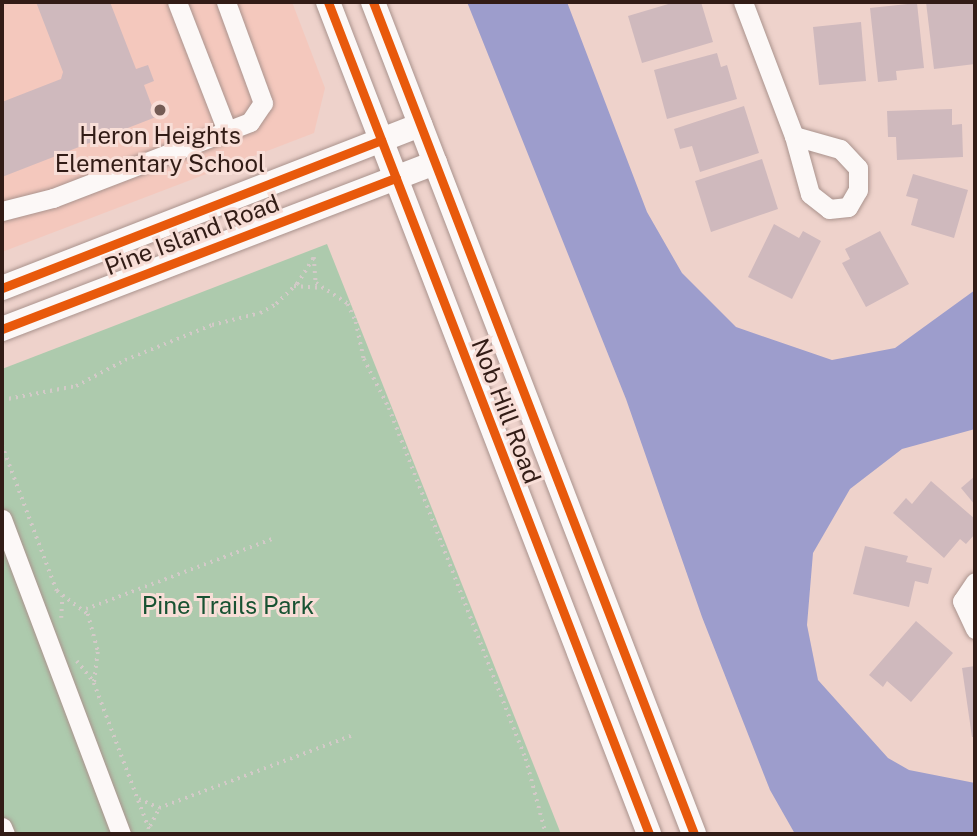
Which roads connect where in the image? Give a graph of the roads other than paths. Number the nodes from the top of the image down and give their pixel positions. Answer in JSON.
{"nodes":[{"id":1,"x":177,"y":2,"type":"edge"},
{"id":2,"x":226,"y":2,"type":"edge"},
{"id":3,"x":328,"y":2,"type":"edge"},
{"id":4,"x":373,"y":2,"type":"edge"},
{"id":5,"x":743,"y":2,"type":"edge"},
{"id":6,"x":420,"y":125,"type":"junction"},
{"id":7,"x":227,"y":131,"type":"junction"},
{"id":8,"x":794,"y":136,"type":"dead end"},
{"id":9,"x":382,"y":140,"type":"junction"},
{"id":10,"x":435,"y":163,"type":"junction"},
{"id":11,"x":396,"y":178,"type":"junction"},
{"id":12,"x":2,"y":212,"type":"edge"},
{"id":13,"x":2,"y":288,"type":"edge"},
{"id":14,"x":2,"y":329,"type":"edge"},
{"id":15,"x":2,"y":519,"type":"edge"},
{"id":16,"x":975,"y":582,"type":"edge"},
{"id":17,"x":975,"y":629,"type":"edge"},
{"id":18,"x":2,"y":827,"type":"edge"},
{"id":19,"x":5,"y":834,"type":"edge"},
{"id":20,"x":121,"y":834,"type":"edge"},
{"id":21,"x":649,"y":834,"type":"edge"},
{"id":22,"x":694,"y":834,"type":"edge"}],
"edges":[{"from":1,"to":7,"type":"street"},
{"from":2,"to":7,"type":"street"},
{"from":3,"to":9,"type":"main road","name":"Nob Hill Road"},
{"from":4,"to":6,"type":"main road","name":"Nob Hill Road"},
{"from":5,"to":8,"type":"street"},
{"from":6,"to":9,"type":"main road","name":"Pine Island Road"},
{"from":6,"to":10,"type":"main road","name":"Nob Hill Road"},
{"from":7,"to":12,"type":"street"},
{"from":9,"to":11,"type":"main road","name":"Nob Hill Road"},
{"from":9,"to":13,"type":"main road","name":"Pine Island Road"},
{"from":10,"to":11,"type":"main road","name":"Pine Island Road"},
{"from":10,"to":22,"type":"main road","name":"Nob Hill Road"},
{"from":11,"to":14,"type":"main road","name":"Pine Island Road"},
{"from":11,"to":21,"type":"main road","name":"Nob Hill Road"},
{"from":15,"to":20,"type":"street"},
{"from":16,"to":17,"type":"street"},
{"from":18,"to":19,"type":"street"}]}
